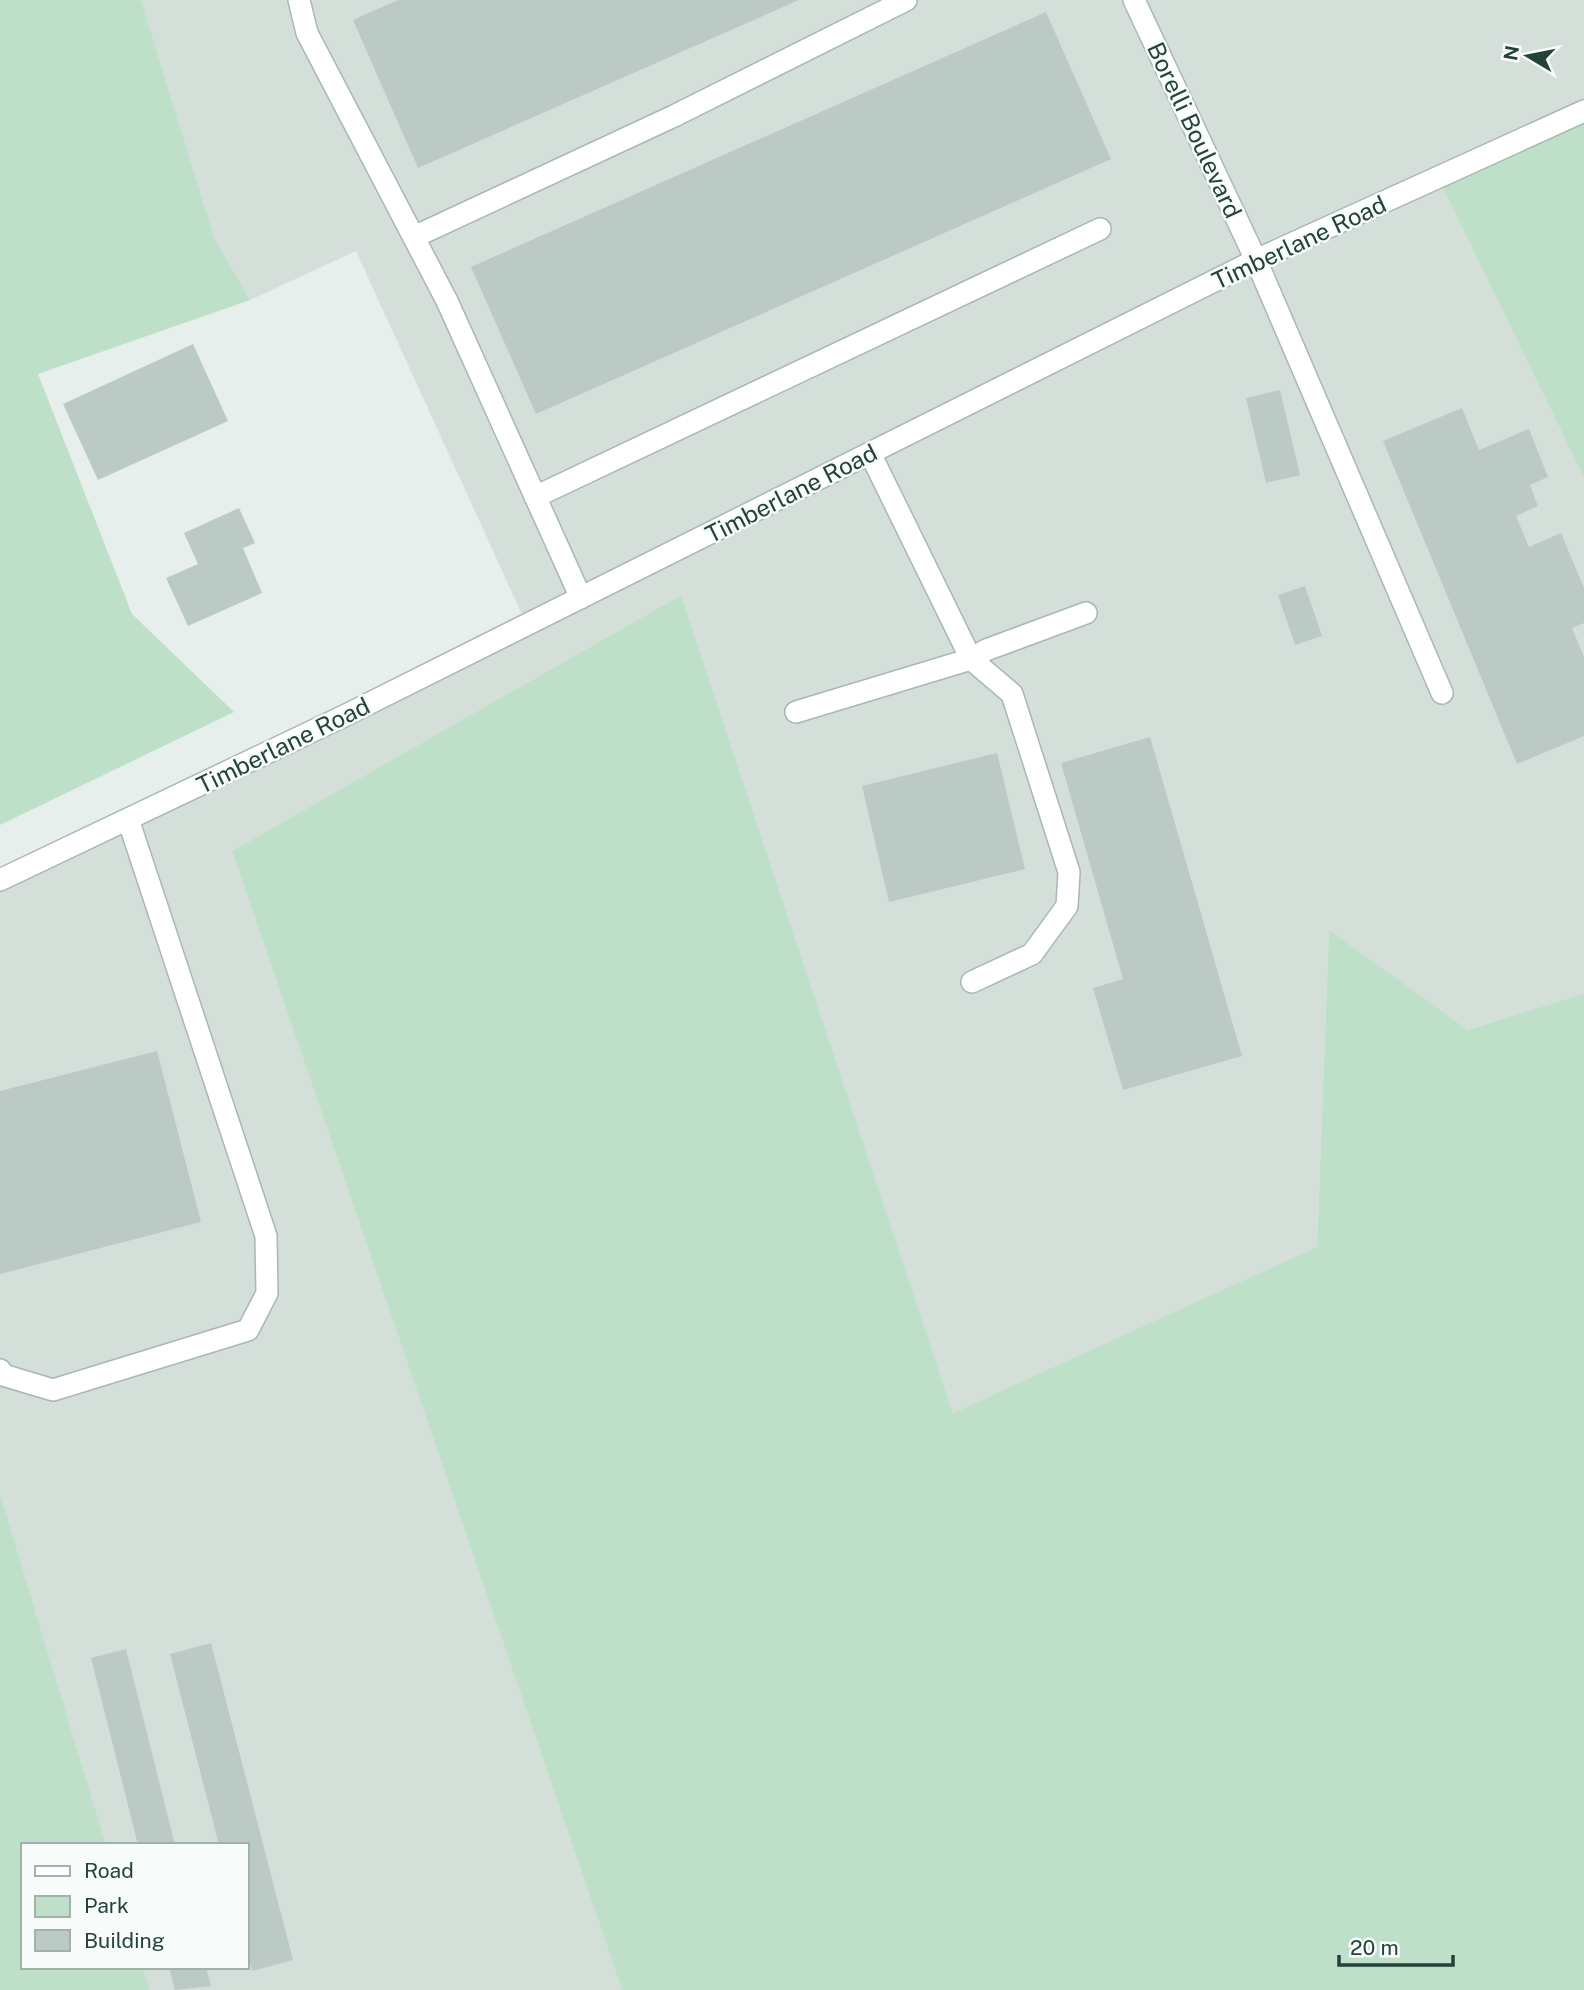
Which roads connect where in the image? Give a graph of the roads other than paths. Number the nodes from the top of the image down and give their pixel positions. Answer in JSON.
{"nodes":[{"id":1,"x":299,"y":0,"type":"edge"},
{"id":2,"x":906,"y":0,"type":"edge"},
{"id":3,"x":1134,"y":0,"type":"edge"},
{"id":4,"x":1584,"y":111,"type":"edge"},
{"id":5,"x":1100,"y":229,"type":"dead end"},
{"id":6,"x":414,"y":237,"type":"junction"},
{"id":7,"x":1256,"y":260,"type":"junction"},
{"id":8,"x":870,"y":453,"type":"junction"},
{"id":9,"x":535,"y":497,"type":"junction"},
{"id":10,"x":581,"y":598,"type":"junction"},
{"id":11,"x":1086,"y":613,"type":"dead end"},
{"id":12,"x":971,"y":659,"type":"junction"},
{"id":13,"x":1442,"y":693,"type":"dead end"},
{"id":14,"x":796,"y":712,"type":"dead end"},
{"id":15,"x":128,"y":819,"type":"junction"},
{"id":16,"x":0,"y":880,"type":"edge"},
{"id":17,"x":972,"y":982,"type":"dead end"},
{"id":18,"x":0,"y":1370,"type":"edge"}],
"edges":[{"from":1,"to":6,"type":"street"},
{"from":2,"to":6,"type":"street"},
{"from":3,"to":7,"type":"street","name":"Borelli Boulevard"},
{"from":4,"to":7,"type":"street","name":"Timberlane Road"},
{"from":5,"to":9,"type":"street"},
{"from":6,"to":9,"type":"street"},
{"from":7,"to":8,"type":"street","name":"Timberlane Road"},
{"from":7,"to":13,"type":"street","name":"Borelli Boulevard"},
{"from":8,"to":10,"type":"street","name":"Timberlane Road"},
{"from":8,"to":12,"type":"street"},
{"from":9,"to":10,"type":"street"},
{"from":10,"to":15,"type":"street","name":"Timberlane Road"},
{"from":11,"to":12,"type":"street"},
{"from":12,"to":14,"type":"street"},
{"from":12,"to":17,"type":"street"},
{"from":15,"to":16,"type":"street","name":"Timberlane Road"},
{"from":15,"to":18,"type":"street"}]}
